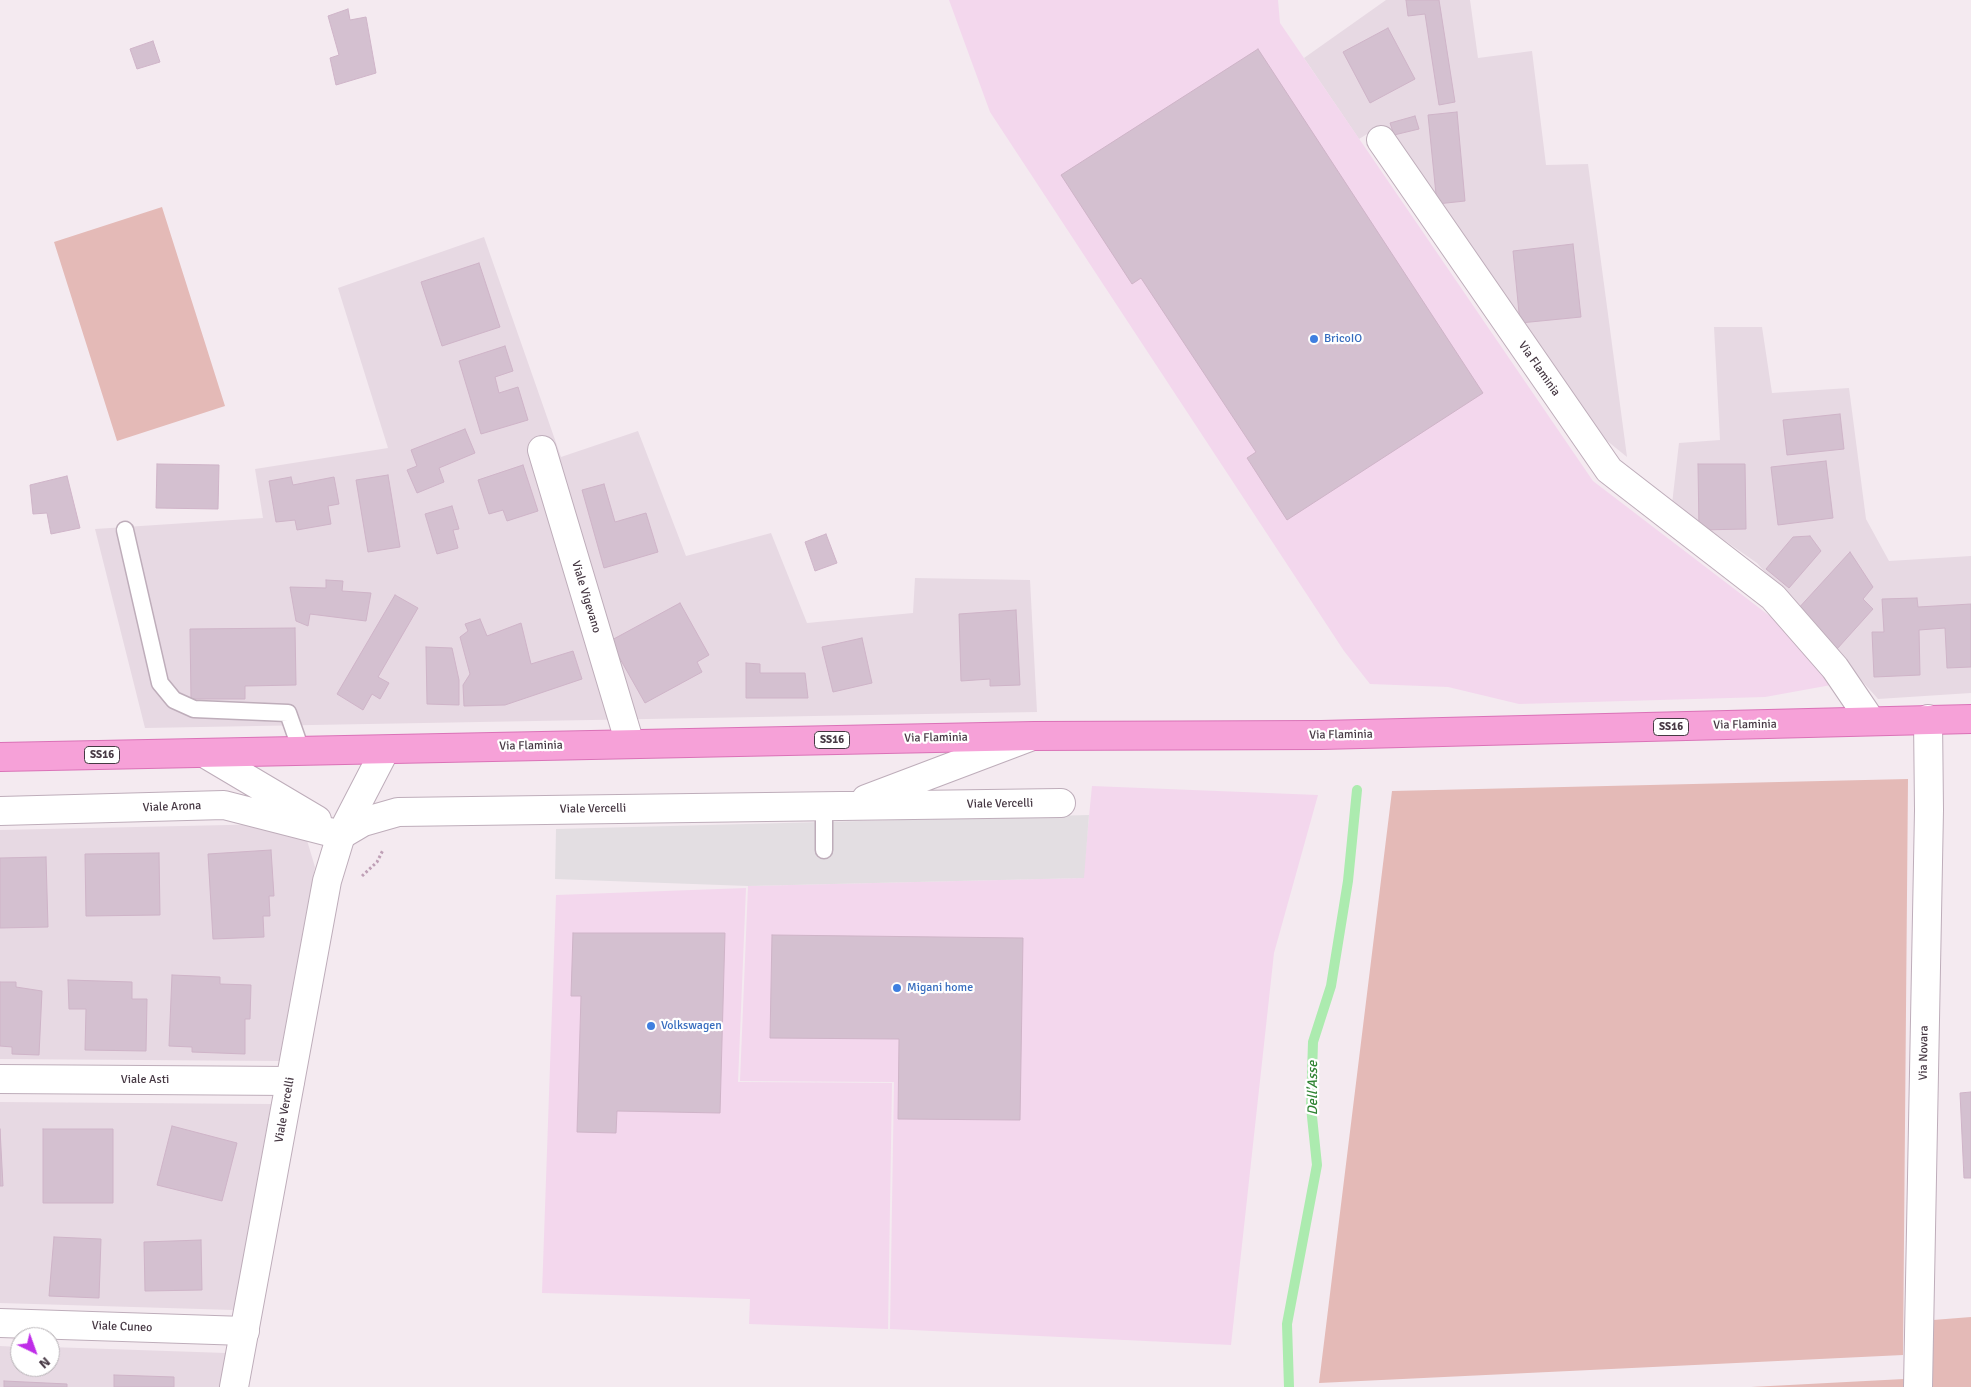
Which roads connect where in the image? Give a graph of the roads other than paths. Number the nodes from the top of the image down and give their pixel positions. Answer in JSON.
{"nodes":[{"id":1,"x":1381,"y":140,"type":"dead end"},
{"id":2,"x":542,"y":450,"type":"dead end"},
{"id":3,"x":124,"y":530,"type":"dead end"},
{"id":4,"x":1928,"y":719,"type":"junction"},
{"id":5,"x":1971,"y":719,"type":"edge"},
{"id":6,"x":1871,"y":721,"type":"junction"},
{"id":7,"x":1034,"y":736,"type":"junction"},
{"id":8,"x":630,"y":744,"type":"junction"},
{"id":9,"x":301,"y":750,"type":"junction"},
{"id":10,"x":385,"y":750,"type":"junction"},
{"id":11,"x":204,"y":753,"type":"junction"},
{"id":12,"x":0,"y":757,"type":"edge"},
{"id":13,"x":1061,"y":803,"type":"dead end"},
{"id":14,"x":836,"y":806,"type":"junction"},
{"id":15,"x":0,"y":812,"type":"edge"},
{"id":16,"x":341,"y":834,"type":"junction"},
{"id":17,"x":824,"y":850,"type":"dead end"},
{"id":18,"x":0,"y":1079,"type":"edge"},
{"id":19,"x":290,"y":1081,"type":"junction"},
{"id":20,"x":0,"y":1323,"type":"edge"},
{"id":21,"x":245,"y":1330,"type":"junction"},
{"id":22,"x":234,"y":1387,"type":"edge"},
{"id":23,"x":1918,"y":1387,"type":"edge"}],
"edges":[{"from":1,"to":6,"type":"street","name":"Via Flaminia"},
{"from":2,"to":8,"type":"street","name":"Viale Vigevano"},
{"from":3,"to":9,"type":"lane"},
{"from":4,"to":5,"type":"main road","name":"Via Flaminia","number":"SS16"},
{"from":4,"to":6,"type":"main road","name":"Via Flaminia","number":"SS16"},
{"from":4,"to":23,"type":"street","name":"Via Novara"},
{"from":6,"to":7,"type":"main road","name":"Via Flaminia","number":"SS16"},
{"from":7,"to":8,"type":"main road","name":"Via Flaminia","number":"SS16"},
{"from":7,"to":14,"type":"street","name":"Viale Vercelli"},
{"from":8,"to":10,"type":"main road","name":"Via Flaminia","number":"SS16"},
{"from":9,"to":10,"type":"main road","name":"Via Flaminia","number":"SS16"},
{"from":9,"to":11,"type":"main road","name":"Via Flaminia","number":"SS16"},
{"from":10,"to":16,"type":"street","name":"Viale Vercelli"},
{"from":11,"to":12,"type":"main road","name":"Via Flaminia","number":"SS16"},
{"from":11,"to":16,"type":"street"},
{"from":13,"to":14,"type":"street","name":"Viale Vercelli"},
{"from":14,"to":16,"type":"street","name":"Viale Vercelli"},
{"from":14,"to":17,"type":"lane"},
{"from":15,"to":16,"type":"street","name":"Viale Arona"},
{"from":16,"to":19,"type":"street","name":"Viale Vercelli"},
{"from":18,"to":19,"type":"street","name":"Viale Asti"},
{"from":19,"to":21,"type":"street","name":"Viale Vercelli"},
{"from":20,"to":21,"type":"street","name":"Viale Cuneo"},
{"from":21,"to":22,"type":"street","name":"Viale Vercelli"}]}
